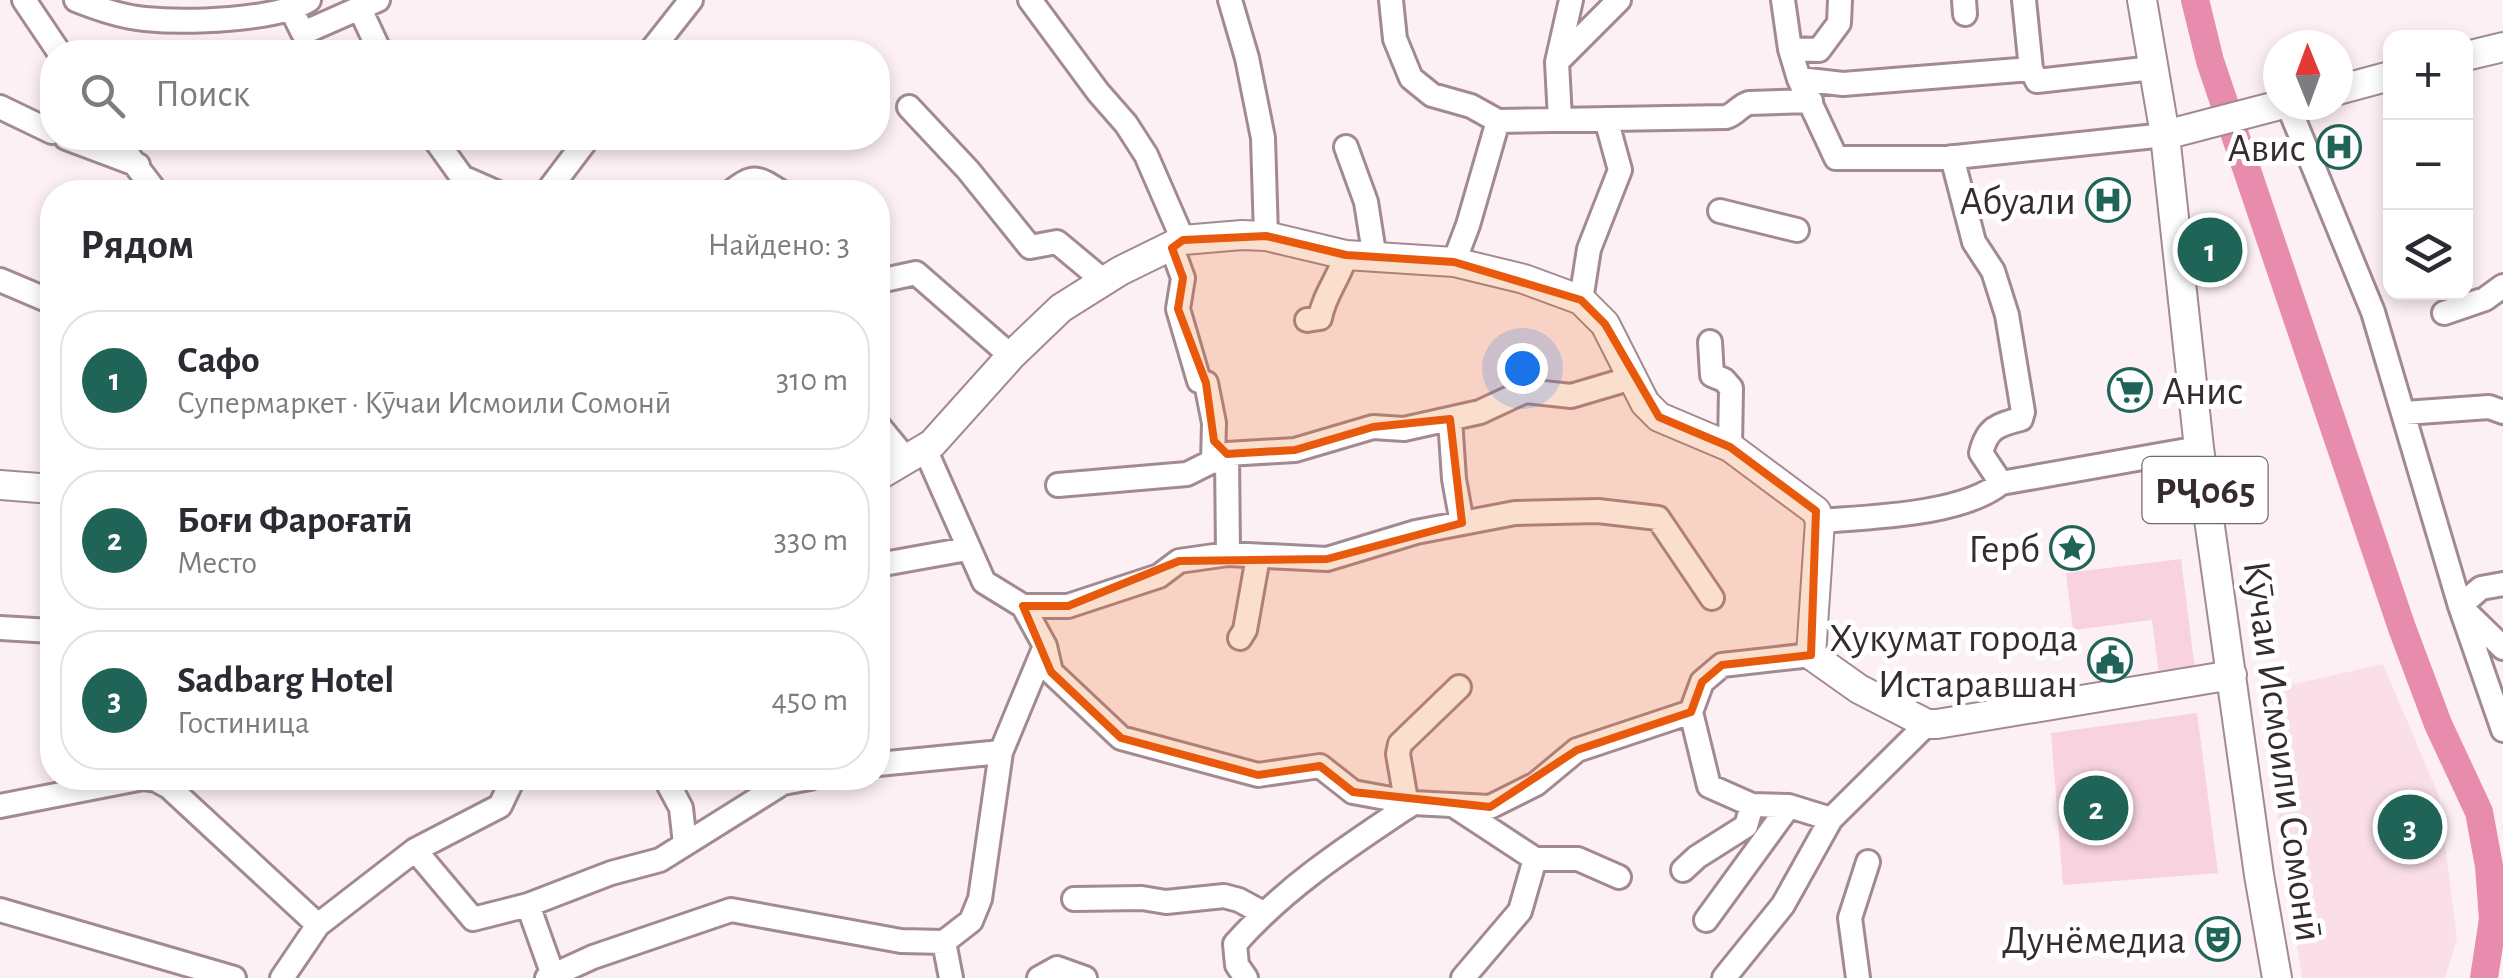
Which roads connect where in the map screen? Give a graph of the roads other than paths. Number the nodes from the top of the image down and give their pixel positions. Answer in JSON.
{"nodes":[{"id":1,"x":24,"y":0,"type":"edge"},
{"id":2,"x":76,"y":0,"type":"edge"},
{"id":3,"x":691,"y":0,"type":"edge"},
{"id":4,"x":1030,"y":0,"type":"edge"},
{"id":5,"x":1230,"y":0,"type":"edge"},
{"id":6,"x":1392,"y":0,"type":"edge"},
{"id":7,"x":1571,"y":0,"type":"edge"},
{"id":8,"x":1619,"y":0,"type":"edge"},
{"id":9,"x":1783,"y":0,"type":"edge"},
{"id":10,"x":2024,"y":0,"type":"edge"},
{"id":11,"x":2142,"y":0,"type":"edge"},
{"id":12,"x":369,"y":5,"type":"edge"},
{"id":13,"x":300,"y":6,"type":"edge"},
{"id":14,"x":1840,"y":12,"type":"edge"},
{"id":15,"x":50,"y":40,"type":"edge"},
{"id":16,"x":377,"y":40,"type":"edge"},
{"id":17,"x":659,"y":40,"type":"edge"},
{"id":18,"x":2503,"y":47,"type":"edge"},
{"id":19,"x":1790,"y":49,"type":"junction"},
{"id":20,"x":2473,"y":54,"type":"edge"},
{"id":21,"x":1557,"y":62,"type":"junction"},
{"id":22,"x":2153,"y":68,"type":"junction"},
{"id":23,"x":2030,"y":69,"type":"junction"},
{"id":24,"x":2383,"y":78,"type":"edge"},
{"id":25,"x":1799,"y":79,"type":"junction"},
{"id":26,"x":2353,"y":86,"type":"edge"},
{"id":27,"x":1811,"y":101,"type":"junction"},
{"id":28,"x":0,"y":107,"type":"edge"},
{"id":29,"x":909,"y":107,"type":"dead end"},
{"id":30,"x":2263,"y":110,"type":"edge"},
{"id":31,"x":1560,"y":119,"type":"junction"},
{"id":32,"x":1616,"y":119,"type":"junction"},
{"id":33,"x":2282,"y":120,"type":"edge"},
{"id":34,"x":1498,"y":121,"type":"junction"},
{"id":35,"x":40,"y":126,"type":"edge"},
{"id":36,"x":2171,"y":134,"type":"junction"},
{"id":37,"x":1346,"y":147,"type":"dead end"},
{"id":38,"x":98,"y":150,"type":"edge"},
{"id":39,"x":126,"y":150,"type":"edge"},
{"id":40,"x":443,"y":150,"type":"edge"},
{"id":41,"x":579,"y":150,"type":"edge"},
{"id":42,"x":1952,"y":157,"type":"junction"},
{"id":43,"x":138,"y":165,"type":"junction"},
{"id":44,"x":148,"y":180,"type":"edge"},
{"id":45,"x":469,"y":180,"type":"edge"},
{"id":46,"x":556,"y":180,"type":"edge"},
{"id":47,"x":1720,"y":211,"type":"dead end"},
{"id":48,"x":1797,"y":230,"type":"dead end"},
{"id":49,"x":1266,"y":236,"type":"junction"},
{"id":50,"x":1177,"y":244,"type":"junction"},
{"id":51,"x":1346,"y":256,"type":"junction"},
{"id":52,"x":1375,"y":259,"type":"junction"},
{"id":53,"x":1454,"y":262,"type":"junction"},
{"id":54,"x":890,"y":279,"type":"edge"},
{"id":55,"x":0,"y":280,"type":"edge"},
{"id":56,"x":1105,"y":282,"type":"junction"},
{"id":57,"x":2503,"y":286,"type":"edge"},
{"id":58,"x":40,"y":297,"type":"edge"},
{"id":59,"x":1581,"y":300,"type":"junction"},
{"id":60,"x":2444,"y":313,"type":"dead end"},
{"id":61,"x":1307,"y":320,"type":"dead end"},
{"id":62,"x":1710,"y":342,"type":"dead end"},
{"id":63,"x":1012,"y":356,"type":"junction"},
{"id":64,"x":1632,"y":378,"type":"junction"},
{"id":65,"x":2503,"y":412,"type":"edge"},
{"id":66,"x":2405,"y":413,"type":"junction"},
{"id":67,"x":1450,"y":418,"type":"junction"},
{"id":68,"x":890,"y":434,"type":"edge"},
{"id":69,"x":1730,"y":446,"type":"junction"},
{"id":70,"x":2199,"y":448,"type":"junction"},
{"id":71,"x":1218,"y":452,"type":"junction"},
{"id":72,"x":915,"y":454,"type":"junction"},
{"id":73,"x":890,"y":469,"type":"edge"},
{"id":74,"x":2001,"y":483,"type":"junction"},
{"id":75,"x":0,"y":485,"type":"edge"},
{"id":76,"x":1058,"y":485,"type":"dead end"},
{"id":77,"x":40,"y":488,"type":"edge"},
{"id":78,"x":1820,"y":521,"type":"junction"},
{"id":79,"x":1462,"y":523,"type":"junction"},
{"id":80,"x":967,"y":549,"type":"junction"},
{"id":81,"x":1228,"y":554,"type":"junction"},
{"id":82,"x":1258,"y":558,"type":"junction"},
{"id":83,"x":890,"y":563,"type":"edge"},
{"id":84,"x":2503,"y":584,"type":"edge"},
{"id":85,"x":1712,"y":598,"type":"dead end"},
{"id":86,"x":1023,"y":606,"type":"junction"},
{"id":87,"x":2460,"y":606,"type":"junction"},
{"id":88,"x":0,"y":628,"type":"edge"},
{"id":89,"x":40,"y":630,"type":"edge"},
{"id":90,"x":1240,"y":638,"type":"dead end"},
{"id":91,"x":1046,"y":646,"type":"junction"},
{"id":92,"x":2503,"y":648,"type":"edge"},
{"id":93,"x":1811,"y":655,"type":"junction"},
{"id":94,"x":2232,"y":675,"type":"junction"},
{"id":95,"x":1459,"y":687,"type":"dead end"},
{"id":96,"x":1691,"y":712,"type":"junction"},
{"id":97,"x":1927,"y":724,"type":"junction"},
{"id":98,"x":2503,"y":730,"type":"edge"},
{"id":99,"x":1001,"y":752,"type":"junction"},
{"id":100,"x":890,"y":763,"type":"edge"},
{"id":101,"x":82,"y":790,"type":"edge"},
{"id":102,"x":171,"y":790,"type":"edge"},
{"id":103,"x":508,"y":790,"type":"edge"},
{"id":104,"x":671,"y":790,"type":"edge"},
{"id":105,"x":771,"y":790,"type":"edge"},
{"id":106,"x":1410,"y":801,"type":"junction"},
{"id":107,"x":1450,"y":803,"type":"junction"},
{"id":108,"x":1752,"y":804,"type":"junction"},
{"id":109,"x":0,"y":806,"type":"edge"},
{"id":110,"x":1789,"y":806,"type":"junction"},
{"id":111,"x":1831,"y":819,"type":"junction"},
{"id":112,"x":685,"y":844,"type":"junction"},
{"id":113,"x":414,"y":850,"type":"junction"},
{"id":114,"x":1535,"y":859,"type":"junction"},
{"id":115,"x":1868,"y":862,"type":"dead end"},
{"id":116,"x":1684,"y":870,"type":"dead end"},
{"id":117,"x":1619,"y":876,"type":"dead end"},
{"id":118,"x":1074,"y":899,"type":"dead end"},
{"id":119,"x":528,"y":905,"type":"junction"},
{"id":120,"x":0,"y":910,"type":"edge"},
{"id":121,"x":1262,"y":913,"type":"junction"},
{"id":122,"x":1706,"y":920,"type":"dead end"},
{"id":123,"x":318,"y":925,"type":"junction"},
{"id":124,"x":944,"y":942,"type":"junction"},
{"id":125,"x":1236,"y":974,"type":"edge"},
{"id":126,"x":552,"y":977,"type":"edge"},
{"id":127,"x":234,"y":978,"type":"edge"},
{"id":128,"x":282,"y":978,"type":"edge"},
{"id":129,"x":950,"y":978,"type":"edge"},
{"id":130,"x":1039,"y":978,"type":"edge"},
{"id":131,"x":1085,"y":978,"type":"edge"},
{"id":132,"x":1463,"y":978,"type":"edge"},
{"id":133,"x":1724,"y":978,"type":"edge"},
{"id":134,"x":1858,"y":978,"type":"edge"},
{"id":135,"x":2277,"y":978,"type":"edge"}],
"edges":[{"from":1,"to":15,"type":"street"},
{"from":2,"to":13,"type":"street"},
{"from":3,"to":17,"type":"street"},
{"from":4,"to":50,"type":"street"},
{"from":5,"to":49,"type":"street"},
{"from":6,"to":34,"type":"street"},
{"from":7,"to":21,"type":"street"},
{"from":8,"to":21,"type":"street"},
{"from":9,"to":19,"type":"street"},
{"from":10,"to":23,"type":"street"},
{"from":11,"to":22,"type":"main road","name":"Кӯчаи Исмоили Сомонӣ","number":"РҶ065"},
{"from":12,"to":13,"type":"street"},
{"from":12,"to":16,"type":"street"},
{"from":14,"to":19,"type":"street"},
{"from":18,"to":20,"type":"main road"},
{"from":19,"to":25,"type":"street"},
{"from":21,"to":31,"type":"street"},
{"from":22,"to":23,"type":"street"},
{"from":22,"to":36,"type":"main road","name":"Кӯчаи Исмоили Сомонӣ","number":"РҶ065"},
{"from":23,"to":25,"type":"street"},
{"from":24,"to":26,"type":"main road"},
{"from":25,"to":27,"type":"street"},
{"from":27,"to":32,"type":"street"},
{"from":27,"to":42,"type":"street"},
{"from":28,"to":35,"type":"street"},
{"from":29,"to":56,"type":"street"},
{"from":30,"to":36,"type":"main road"},
{"from":31,"to":32,"type":"street"},
{"from":31,"to":34,"type":"street"},
{"from":32,"to":59,"type":"street"},
{"from":33,"to":66,"type":"street"},
{"from":34,"to":53,"type":"street"},
{"from":36,"to":42,"type":"street"},
{"from":36,"to":70,"type":"main road","name":"Кӯчаи Исмоили Сомонӣ","number":"РҶ065"},
{"from":37,"to":52,"type":"street"},
{"from":38,"to":43,"type":"street"},
{"from":39,"to":43,"type":"street"},
{"from":40,"to":45,"type":"street"},
{"from":41,"to":46,"type":"street"},
{"from":42,"to":74,"type":"street"},
{"from":43,"to":44,"type":"street"},
{"from":47,"to":48,"type":"street"},
{"from":49,"to":50,"type":"main road"},
{"from":49,"to":51,"type":"main road"},
{"from":50,"to":56,"type":"main road"},
{"from":50,"to":71,"type":"street"},
{"from":51,"to":52,"type":"main road"},
{"from":51,"to":61,"type":"street"},
{"from":52,"to":53,"type":"main road"},
{"from":53,"to":59,"type":"main road"},
{"from":54,"to":63,"type":"street"},
{"from":55,"to":58,"type":"street"},
{"from":56,"to":63,"type":"main road"},
{"from":57,"to":60,"type":"street"},
{"from":59,"to":64,"type":"main road"},
{"from":62,"to":69,"type":"street"},
{"from":63,"to":72,"type":"main road"},
{"from":64,"to":67,"type":"street"},
{"from":64,"to":69,"type":"main road"},
{"from":65,"to":66,"type":"street"},
{"from":66,"to":87,"type":"street"},
{"from":67,"to":71,"type":"street"},
{"from":67,"to":79,"type":"street"},
{"from":68,"to":72,"type":"street"},
{"from":69,"to":78,"type":"main road"},
{"from":70,"to":74,"type":"street"},
{"from":70,"to":94,"type":"main road","name":"Кӯчаи Исмоили Сомонӣ","number":"РҶ065"},
{"from":71,"to":76,"type":"street"},
{"from":71,"to":81,"type":"street"},
{"from":72,"to":73,"type":"main road"},
{"from":72,"to":80,"type":"street"},
{"from":74,"to":78,"type":"street"},
{"from":75,"to":77,"type":"main road"},
{"from":78,"to":93,"type":"main road"},
{"from":79,"to":82,"type":"street"},
{"from":79,"to":85,"type":"street"},
{"from":80,"to":83,"type":"street"},
{"from":80,"to":86,"type":"street"},
{"from":81,"to":82,"type":"street"},
{"from":81,"to":86,"type":"street"},
{"from":82,"to":90,"type":"street"},
{"from":84,"to":87,"type":"street"},
{"from":86,"to":91,"type":"street"},
{"from":87,"to":92,"type":"street"},
{"from":87,"to":98,"type":"street"},
{"from":88,"to":89,"type":"street"},
{"from":91,"to":99,"type":"street"},
{"from":91,"to":106,"type":"street"},
{"from":93,"to":96,"type":"street"},
{"from":93,"to":97,"type":"main road"},
{"from":94,"to":97,"type":"main road"},
{"from":94,"to":135,"type":"main road","name":"Кӯчаи Исмоили Сомонӣ","number":"РҶ065"},
{"from":95,"to":106,"type":"street"},
{"from":96,"to":107,"type":"street"},
{"from":96,"to":108,"type":"street"},
{"from":97,"to":111,"type":"street"},
{"from":99,"to":100,"type":"street"},
{"from":99,"to":124,"type":"street"},
{"from":101,"to":109,"type":"street"},
{"from":102,"to":123,"type":"street"},
{"from":103,"to":113,"type":"street"},
{"from":104,"to":112,"type":"street"},
{"from":105,"to":112,"type":"street"},
{"from":106,"to":107,"type":"street"},
{"from":106,"to":121,"type":"street"},
{"from":107,"to":114,"type":"street"},
{"from":108,"to":110,"type":"street"},
{"from":108,"to":116,"type":"street"},
{"from":110,"to":111,"type":"street"},
{"from":110,"to":122,"type":"street"},
{"from":111,"to":133,"type":"street"},
{"from":112,"to":119,"type":"street"},
{"from":113,"to":119,"type":"street"},
{"from":113,"to":123,"type":"street"},
{"from":114,"to":117,"type":"street"},
{"from":114,"to":132,"type":"street"},
{"from":115,"to":134,"type":"street"},
{"from":118,"to":121,"type":"street"},
{"from":119,"to":126,"type":"street"},
{"from":120,"to":127,"type":"street"},
{"from":121,"to":125,"type":"street"},
{"from":123,"to":128,"type":"street"},
{"from":124,"to":126,"type":"street"},
{"from":124,"to":129,"type":"street"},
{"from":130,"to":131,"type":"street"}]}
